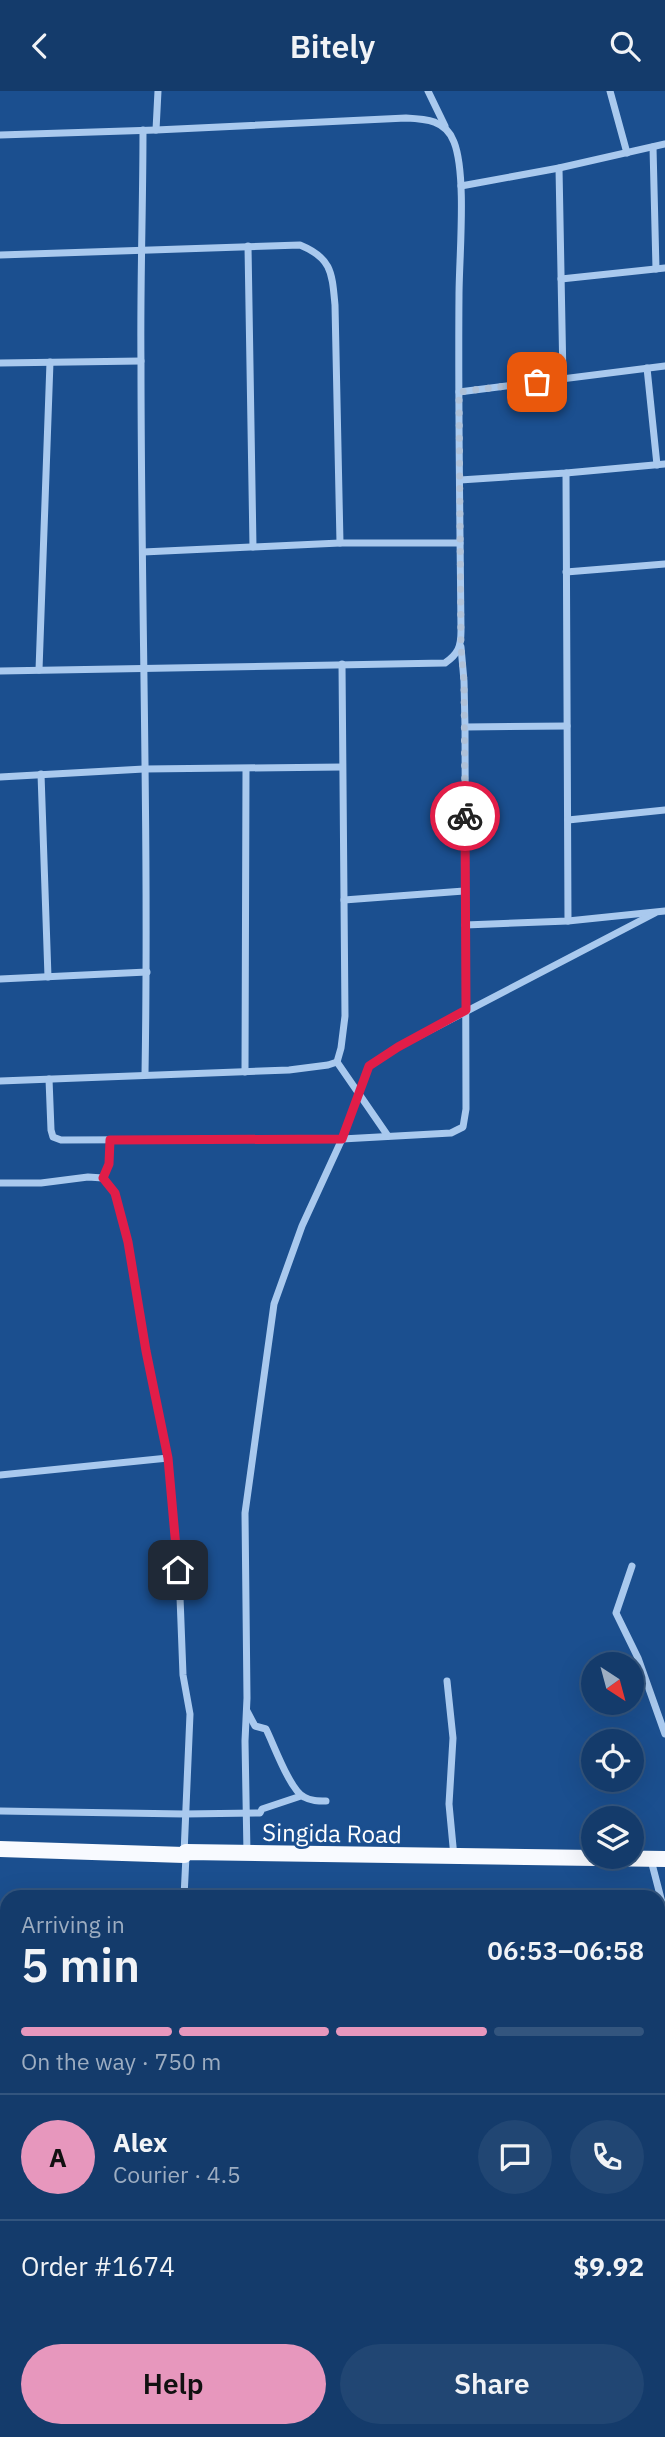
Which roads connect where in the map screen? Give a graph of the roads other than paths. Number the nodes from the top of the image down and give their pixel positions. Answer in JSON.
{"nodes":[{"id":1,"x":158,"y":91,"type":"edge"},
{"id":2,"x":428,"y":91,"type":"edge"},
{"id":3,"x":610,"y":91,"type":"edge"},
{"id":4,"x":445,"y":127,"type":"junction"},
{"id":5,"x":143,"y":130,"type":"junction"},
{"id":6,"x":156,"y":130,"type":"junction"},
{"id":7,"x":0,"y":135,"type":"edge"},
{"id":8,"x":665,"y":144,"type":"edge"},
{"id":9,"x":653,"y":147,"type":"junction"},
{"id":10,"x":627,"y":153,"type":"junction"},
{"id":11,"x":559,"y":168,"type":"junction"},
{"id":12,"x":461,"y":186,"type":"junction"},
{"id":13,"x":248,"y":246,"type":"junction"},
{"id":14,"x":144,"y":249,"type":"junction"},
{"id":15,"x":0,"y":255,"type":"edge"},
{"id":16,"x":665,"y":268,"type":"edge"},
{"id":17,"x":656,"y":269,"type":"junction"},
{"id":18,"x":561,"y":279,"type":"junction"},
{"id":19,"x":141,"y":361,"type":"junction"},
{"id":20,"x":50,"y":362,"type":"junction"},
{"id":21,"x":0,"y":363,"type":"edge"},
{"id":22,"x":665,"y":366,"type":"edge"},
{"id":23,"x":647,"y":368,"type":"junction"},
{"id":24,"x":563,"y":379,"type":"junction"},
{"id":25,"x":459,"y":392,"type":"junction"},
{"id":26,"x":661,"y":465,"type":"edge"},
{"id":27,"x":566,"y":474,"type":"junction"},
{"id":28,"x":460,"y":480,"type":"junction"},
{"id":29,"x":340,"y":543,"type":"junction"},
{"id":30,"x":460,"y":543,"type":"junction"},
{"id":31,"x":253,"y":547,"type":"junction"},
{"id":32,"x":143,"y":552,"type":"junction"},
{"id":33,"x":665,"y":564,"type":"edge"},
{"id":34,"x":566,"y":572,"type":"junction"},
{"id":35,"x":461,"y":647,"type":"junction"},
{"id":36,"x":342,"y":664,"type":"junction"},
{"id":37,"x":144,"y":667,"type":"junction"},
{"id":38,"x":39,"y":670,"type":"junction"},
{"id":39,"x":0,"y":671,"type":"edge"},
{"id":40,"x":567,"y":726,"type":"junction"},
{"id":41,"x":465,"y":727,"type":"junction"},
{"id":42,"x":342,"y":767,"type":"junction"},
{"id":43,"x":144,"y":769,"type":"junction"},
{"id":44,"x":246,"y":769,"type":"junction"},
{"id":45,"x":41,"y":773,"type":"junction"},
{"id":46,"x":0,"y":777,"type":"edge"},
{"id":47,"x":665,"y":810,"type":"edge"},
{"id":48,"x":568,"y":820,"type":"junction"},
{"id":49,"x":464,"y":891,"type":"junction"},
{"id":50,"x":344,"y":900,"type":"junction"},
{"id":51,"x":665,"y":911,"type":"edge"},
{"id":52,"x":655,"y":913,"type":"junction"},
{"id":53,"x":568,"y":921,"type":"junction"},
{"id":54,"x":465,"y":925,"type":"junction"},
{"id":55,"x":147,"y":972,"type":"junction"},
{"id":56,"x":48,"y":977,"type":"junction"},
{"id":57,"x":0,"y":979,"type":"edge"},
{"id":58,"x":466,"y":1010,"type":"junction"},
{"id":59,"x":337,"y":1062,"type":"junction"},
{"id":60,"x":245,"y":1072,"type":"junction"},
{"id":61,"x":145,"y":1074,"type":"junction"},
{"id":62,"x":49,"y":1079,"type":"junction"},
{"id":63,"x":0,"y":1081,"type":"edge"},
{"id":64,"x":360,"y":1093,"type":"junction"},
{"id":65,"x":387,"y":1136,"type":"junction"},
{"id":66,"x":342,"y":1139,"type":"junction"},
{"id":67,"x":110,"y":1140,"type":"junction"},
{"id":68,"x":103,"y":1178,"type":"junction"},
{"id":69,"x":0,"y":1183,"type":"edge"},
{"id":70,"x":168,"y":1458,"type":"junction"},
{"id":71,"x":0,"y":1475,"type":"edge"},
{"id":72,"x":632,"y":1566,"type":"dead end"},
{"id":73,"x":447,"y":1681,"type":"dead end"},
{"id":74,"x":246,"y":1710,"type":"junction"},
{"id":75,"x":665,"y":1734,"type":"edge"},
{"id":76,"x":301,"y":1796,"type":"junction"},
{"id":77,"x":326,"y":1801,"type":"dead end"},
{"id":78,"x":0,"y":1811,"type":"edge"},
{"id":79,"x":184,"y":1814,"type":"junction"},
{"id":80,"x":247,"y":1814,"type":"junction"},
{"id":81,"x":0,"y":1849,"type":"edge"},
{"id":82,"x":185,"y":1854,"type":"junction"},
{"id":83,"x":247,"y":1855,"type":"junction"},
{"id":84,"x":454,"y":1857,"type":"junction"},
{"id":85,"x":658,"y":1859,"type":"edge"},
{"id":86,"x":184,"y":1890,"type":"edge"},
{"id":87,"x":662,"y":1890,"type":"edge"}],
"edges":[{"from":1,"to":6,"type":"street"},
{"from":2,"to":4,"type":"street"},
{"from":3,"to":10,"type":"street"},
{"from":4,"to":6,"type":"street"},
{"from":4,"to":12,"type":"street"},
{"from":5,"to":6,"type":"street"},
{"from":5,"to":7,"type":"street"},
{"from":5,"to":14,"type":"street"},
{"from":8,"to":9,"type":"street"},
{"from":9,"to":10,"type":"street"},
{"from":9,"to":17,"type":"street"},
{"from":10,"to":11,"type":"street"},
{"from":11,"to":12,"type":"street"},
{"from":11,"to":18,"type":"street"},
{"from":12,"to":25,"type":"street"},
{"from":13,"to":14,"type":"street"},
{"from":13,"to":29,"type":"street"},
{"from":13,"to":31,"type":"street"},
{"from":14,"to":15,"type":"street"},
{"from":14,"to":19,"type":"street"},
{"from":16,"to":17,"type":"street"},
{"from":17,"to":18,"type":"street"},
{"from":18,"to":24,"type":"street"},
{"from":19,"to":20,"type":"street"},
{"from":19,"to":32,"type":"street"},
{"from":20,"to":21,"type":"street"},
{"from":20,"to":38,"type":"street"},
{"from":22,"to":23,"type":"street"},
{"from":23,"to":24,"type":"street"},
{"from":23,"to":26,"type":"street"},
{"from":24,"to":25,"type":"street"},
{"from":25,"to":28,"type":"street"},
{"from":26,"to":27,"type":"street"},
{"from":27,"to":28,"type":"street"},
{"from":27,"to":34,"type":"street"},
{"from":28,"to":30,"type":"street"},
{"from":29,"to":30,"type":"street"},
{"from":29,"to":31,"type":"street"},
{"from":30,"to":35,"type":"street"},
{"from":31,"to":32,"type":"street"},
{"from":32,"to":37,"type":"street"},
{"from":33,"to":34,"type":"street"},
{"from":34,"to":40,"type":"street"},
{"from":35,"to":36,"type":"street"},
{"from":35,"to":41,"type":"street"},
{"from":36,"to":37,"type":"street"},
{"from":36,"to":42,"type":"street"},
{"from":37,"to":38,"type":"street"},
{"from":37,"to":43,"type":"street"},
{"from":38,"to":39,"type":"street"},
{"from":40,"to":41,"type":"street"},
{"from":40,"to":48,"type":"street"},
{"from":41,"to":49,"type":"street"},
{"from":42,"to":44,"type":"street"},
{"from":42,"to":50,"type":"street"},
{"from":43,"to":44,"type":"street"},
{"from":43,"to":45,"type":"street"},
{"from":43,"to":55,"type":"street"},
{"from":44,"to":60,"type":"street"},
{"from":45,"to":46,"type":"street"},
{"from":45,"to":56,"type":"street"},
{"from":47,"to":48,"type":"street"},
{"from":48,"to":53,"type":"street"},
{"from":49,"to":50,"type":"street"},
{"from":49,"to":54,"type":"street"},
{"from":50,"to":59,"type":"street"},
{"from":51,"to":52,"type":"street"},
{"from":52,"to":53,"type":"street"},
{"from":52,"to":58,"type":"street"},
{"from":53,"to":54,"type":"street"},
{"from":54,"to":58,"type":"street"},
{"from":55,"to":56,"type":"street"},
{"from":55,"to":61,"type":"street"},
{"from":56,"to":57,"type":"street"},
{"from":58,"to":64,"type":"street"},
{"from":58,"to":65,"type":"street"},
{"from":59,"to":60,"type":"street"},
{"from":59,"to":64,"type":"street"},
{"from":60,"to":61,"type":"street"},
{"from":61,"to":62,"type":"street"},
{"from":62,"to":63,"type":"street"},
{"from":62,"to":67,"type":"street"},
{"from":64,"to":65,"type":"street"},
{"from":64,"to":66,"type":"street"},
{"from":65,"to":66,"type":"street"},
{"from":66,"to":67,"type":"street"},
{"from":66,"to":74,"type":"street"},
{"from":67,"to":68,"type":"street"},
{"from":68,"to":69,"type":"street"},
{"from":68,"to":70,"type":"street"},
{"from":70,"to":71,"type":"street"},
{"from":70,"to":79,"type":"street"},
{"from":72,"to":75,"type":"street"},
{"from":73,"to":84,"type":"street"},
{"from":74,"to":76,"type":"street"},
{"from":74,"to":80,"type":"street"},
{"from":76,"to":77,"type":"street"},
{"from":76,"to":80,"type":"street"},
{"from":78,"to":79,"type":"street"},
{"from":79,"to":80,"type":"street"},
{"from":79,"to":82,"type":"street"},
{"from":80,"to":83,"type":"street"},
{"from":81,"to":82,"type":"highway","name":"Singida Road"},
{"from":82,"to":83,"type":"highway","name":"Singida Road"},
{"from":82,"to":86,"type":"street"},
{"from":83,"to":84,"type":"highway","name":"Singida Road"},
{"from":84,"to":85,"type":"highway","name":"Singida Road"},
{"from":85,"to":87,"type":"street"}]}
